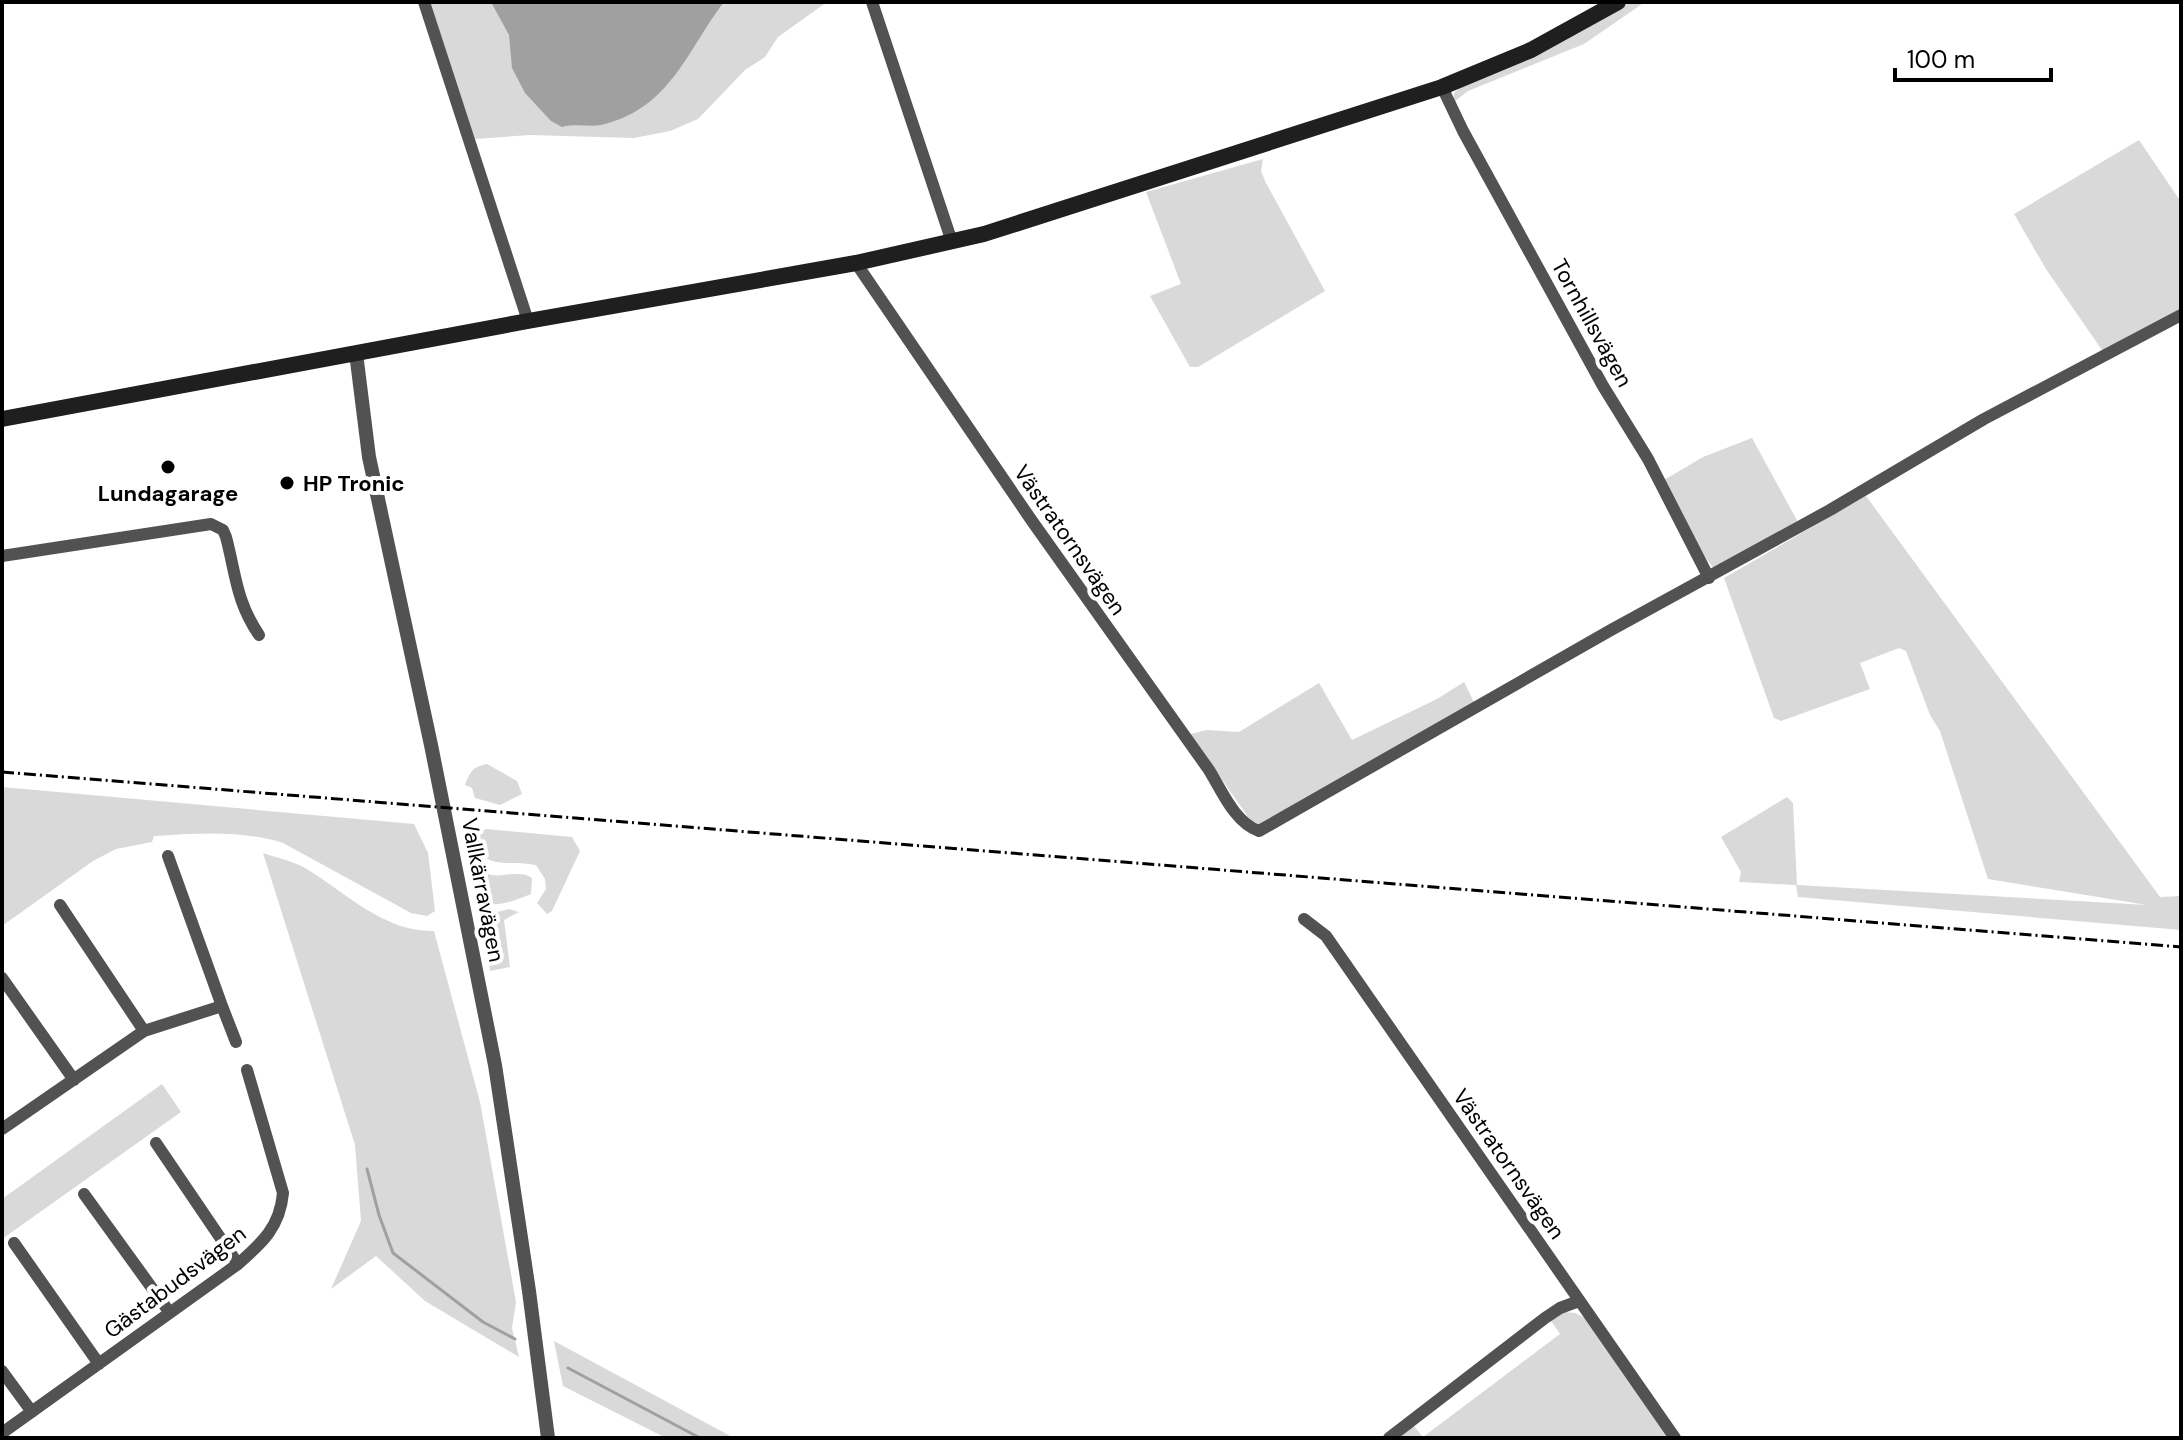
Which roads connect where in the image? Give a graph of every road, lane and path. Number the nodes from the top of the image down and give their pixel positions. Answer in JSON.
{"nodes":[{"id":1,"x":424,"y":2,"type":"edge"},
{"id":2,"x":872,"y":2,"type":"edge"},
{"id":3,"x":1618,"y":2,"type":"edge"},
{"id":4,"x":1442,"y":87,"type":"junction"},
{"id":5,"x":952,"y":242,"type":"junction"},
{"id":6,"x":856,"y":263,"type":"junction"},
{"id":7,"x":2181,"y":315,"type":"edge"},
{"id":8,"x":528,"y":321,"type":"junction"},
{"id":9,"x":356,"y":353,"type":"junction"},
{"id":10,"x":2,"y":419,"type":"edge"},
{"id":11,"x":2,"y":556,"type":"edge"},
{"id":12,"x":1709,"y":578,"type":"junction"},
{"id":13,"x":259,"y":635,"type":"dead end"},
{"id":14,"x":168,"y":856,"type":"dead end"},
{"id":15,"x":60,"y":905,"type":"dead end"},
{"id":16,"x":1304,"y":919,"type":"dead end"},
{"id":17,"x":2,"y":978,"type":"edge"},
{"id":18,"x":222,"y":1006,"type":"junction"},
{"id":19,"x":144,"y":1031,"type":"junction"},
{"id":20,"x":236,"y":1042,"type":"dead end"},
{"id":21,"x":247,"y":1070,"type":"dead end"},
{"id":22,"x":74,"y":1080,"type":"junction"},
{"id":23,"x":2,"y":1129,"type":"edge"},
{"id":24,"x":156,"y":1143,"type":"dead end"},
{"id":25,"x":84,"y":1194,"type":"dead end"},
{"id":26,"x":14,"y":1243,"type":"dead end"},
{"id":27,"x":238,"y":1264,"type":"junction"},
{"id":28,"x":1579,"y":1301,"type":"junction"},
{"id":29,"x":170,"y":1313,"type":"junction"},
{"id":30,"x":99,"y":1364,"type":"junction"},
{"id":31,"x":2,"y":1371,"type":"edge"},
{"id":32,"x":32,"y":1412,"type":"junction"},
{"id":33,"x":2,"y":1433,"type":"edge"},
{"id":34,"x":548,"y":1438,"type":"edge"},
{"id":35,"x":1389,"y":1438,"type":"edge"},
{"id":36,"x":1675,"y":1438,"type":"edge"}],
"edges":[{"from":1,"to":8,"type":"street"},
{"from":2,"to":5,"type":"street"},
{"from":3,"to":4,"type":"main road"},
{"from":4,"to":5,"type":"main road"},
{"from":4,"to":12,"type":"street","name":"Tornhillsvägen"},
{"from":5,"to":6,"type":"main road"},
{"from":6,"to":8,"type":"main road"},
{"from":6,"to":12,"type":"street","name":"Västratornsvägen"},
{"from":7,"to":12,"type":"street"},
{"from":8,"to":9,"type":"main road"},
{"from":9,"to":10,"type":"main road"},
{"from":9,"to":34,"type":"street","name":"Vallkärravägen"},
{"from":11,"to":13,"type":"street"},
{"from":14,"to":18,"type":"street"},
{"from":15,"to":19,"type":"street"},
{"from":16,"to":28,"type":"street","name":"Västratornsvägen"},
{"from":17,"to":22,"type":"street"},
{"from":18,"to":19,"type":"street"},
{"from":18,"to":20,"type":"street"},
{"from":19,"to":22,"type":"street"},
{"from":21,"to":27,"type":"street","name":"Gästabudsvägen"},
{"from":22,"to":23,"type":"street"},
{"from":24,"to":27,"type":"street"},
{"from":25,"to":29,"type":"street"},
{"from":26,"to":30,"type":"street"},
{"from":27,"to":29,"type":"street","name":"Gästabudsvägen"},
{"from":28,"to":35,"type":"street"},
{"from":28,"to":36,"type":"street","name":"Västratornsvägen"},
{"from":29,"to":30,"type":"street","name":"Gästabudsvägen"},
{"from":30,"to":32,"type":"street","name":"Gästabudsvägen"},
{"from":31,"to":32,"type":"street"},
{"from":32,"to":33,"type":"street","name":"Gästabudsvägen"}]}
